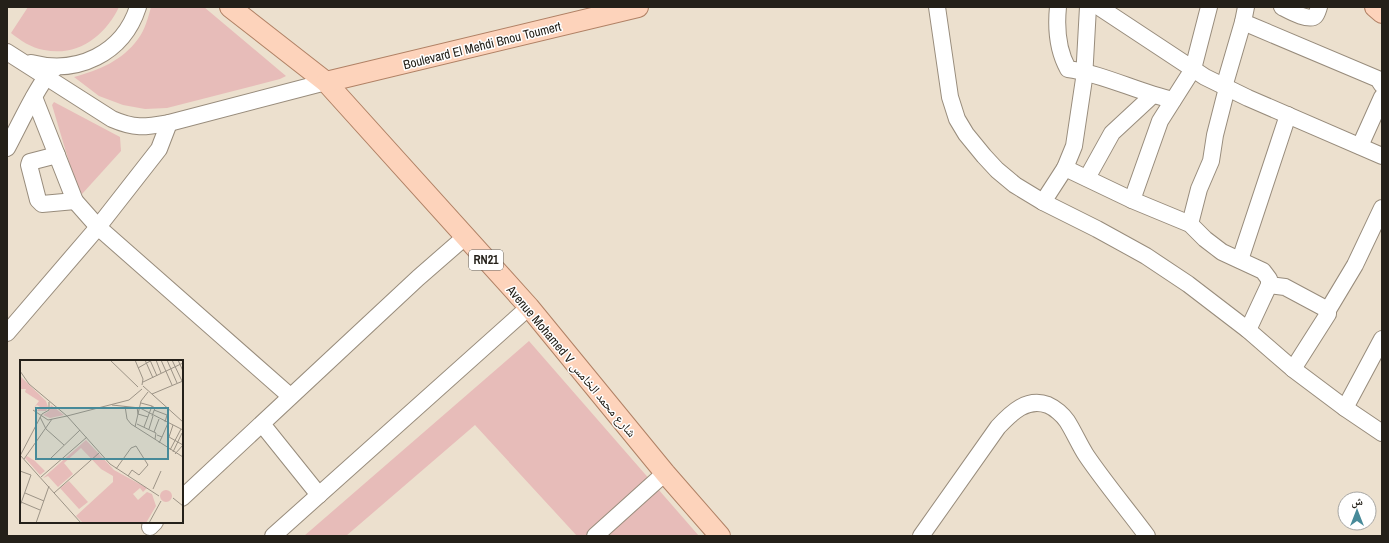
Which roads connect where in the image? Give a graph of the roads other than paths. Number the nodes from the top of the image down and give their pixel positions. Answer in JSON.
{"nodes":[{"id":1,"x":138,"y":7,"type":"edge"},
{"id":2,"x":230,"y":7,"type":"edge"},
{"id":3,"x":638,"y":7,"type":"edge"},
{"id":4,"x":937,"y":7,"type":"edge"},
{"id":5,"x":1058,"y":7,"type":"edge"},
{"id":6,"x":1088,"y":7,"type":"edge"},
{"id":7,"x":1099,"y":7,"type":"edge"},
{"id":8,"x":1209,"y":7,"type":"edge"},
{"id":9,"x":1282,"y":7,"type":"edge"},
{"id":10,"x":1319,"y":7,"type":"edge"},
{"id":11,"x":1375,"y":7,"type":"edge"},
{"id":12,"x":1382,"y":13,"type":"edge"},
{"id":13,"x":1245,"y":15,"type":"edge"},
{"id":14,"x":10,"y":54,"type":"edge"},
{"id":15,"x":1193,"y":69,"type":"junction"},
{"id":16,"x":51,"y":72,"type":"junction"},
{"id":17,"x":1085,"y":72,"type":"junction"},
{"id":18,"x":1381,"y":77,"type":"edge"},
{"id":19,"x":326,"y":82,"type":"junction"},
{"id":20,"x":1225,"y":87,"type":"junction"},
{"id":21,"x":1153,"y":95,"type":"junction"},
{"id":22,"x":34,"y":97,"type":"junction"},
{"id":23,"x":1382,"y":97,"type":"edge"},
{"id":24,"x":1173,"y":100,"type":"junction"},
{"id":25,"x":1288,"y":115,"type":"junction"},
{"id":26,"x":169,"y":123,"type":"junction"},
{"id":27,"x":1360,"y":146,"type":"junction"},
{"id":28,"x":7,"y":148,"type":"edge"},
{"id":29,"x":57,"y":155,"type":"junction"},
{"id":30,"x":1382,"y":156,"type":"edge"},
{"id":31,"x":1065,"y":168,"type":"junction"},
{"id":32,"x":1087,"y":178,"type":"junction"},
{"id":33,"x":1132,"y":200,"type":"junction"},
{"id":34,"x":75,"y":201,"type":"junction"},
{"id":35,"x":1043,"y":202,"type":"junction"},
{"id":36,"x":1382,"y":208,"type":"edge"},
{"id":37,"x":1190,"y":224,"type":"junction"},
{"id":38,"x":98,"y":227,"type":"junction"},
{"id":39,"x":465,"y":237,"type":"junction"},
{"id":40,"x":1240,"y":260,"type":"junction"},
{"id":41,"x":1269,"y":285,"type":"junction"},
{"id":42,"x":529,"y":307,"type":"junction"},
{"id":43,"x":1328,"y":310,"type":"junction"},
{"id":44,"x":1248,"y":330,"type":"junction"},
{"id":45,"x":7,"y":333,"type":"edge"},
{"id":46,"x":1382,"y":338,"type":"edge"},
{"id":47,"x":1292,"y":369,"type":"junction"},
{"id":48,"x":290,"y":396,"type":"junction"},
{"id":49,"x":1345,"y":408,"type":"junction"},
{"id":50,"x":262,"y":424,"type":"junction"},
{"id":51,"x":1381,"y":428,"type":"edge"},
{"id":52,"x":665,"y":473,"type":"junction"},
{"id":53,"x":319,"y":495,"type":"junction"},
{"id":54,"x":183,"y":497,"type":"edge"},
{"id":55,"x":273,"y":536,"type":"edge"},
{"id":56,"x":595,"y":536,"type":"edge"},
{"id":57,"x":720,"y":536,"type":"edge"},
{"id":58,"x":921,"y":536,"type":"edge"},
{"id":59,"x":1147,"y":536,"type":"edge"}],
"edges":[{"from":1,"to":16,"type":"street"},
{"from":2,"to":19,"type":"main road","name":"Avenue Mohamed V شارع محمد الخامس","number":"RN21"},
{"from":3,"to":19,"type":"main road","name":"Boulevard El Mehdi Bnou Toumert"},
{"from":4,"to":35,"type":"street"},
{"from":5,"to":17,"type":"street"},
{"from":6,"to":17,"type":"street"},
{"from":7,"to":15,"type":"street"},
{"from":8,"to":15,"type":"street"},
{"from":9,"to":10,"type":"street"},
{"from":11,"to":12,"type":"main road"},
{"from":13,"to":18,"type":"street"},
{"from":13,"to":20,"type":"street"},
{"from":14,"to":16,"type":"street"},
{"from":15,"to":20,"type":"street"},
{"from":15,"to":24,"type":"street"},
{"from":16,"to":22,"type":"street"},
{"from":16,"to":26,"type":"street"},
{"from":17,"to":21,"type":"street"},
{"from":17,"to":31,"type":"street"},
{"from":19,"to":26,"type":"street"},
{"from":19,"to":39,"type":"main road","name":"Avenue Mohamed V شارع محمد الخامس","number":"RN21"},
{"from":20,"to":25,"type":"street"},
{"from":20,"to":37,"type":"street"},
{"from":21,"to":24,"type":"street"},
{"from":21,"to":32,"type":"street"},
{"from":22,"to":28,"type":"street"},
{"from":22,"to":29,"type":"street"},
{"from":23,"to":27,"type":"street"},
{"from":24,"to":33,"type":"street"},
{"from":25,"to":27,"type":"street"},
{"from":25,"to":40,"type":"street"},
{"from":26,"to":38,"type":"street"},
{"from":27,"to":30,"type":"street"},
{"from":29,"to":34,"type":"street"},
{"from":29,"to":34,"type":"street"},
{"from":31,"to":32,"type":"street"},
{"from":31,"to":35,"type":"street"},
{"from":32,"to":33,"type":"street"},
{"from":33,"to":37,"type":"street"},
{"from":34,"to":38,"type":"street"},
{"from":35,"to":44,"type":"street"},
{"from":36,"to":43,"type":"street"},
{"from":37,"to":40,"type":"street"},
{"from":38,"to":45,"type":"street"},
{"from":38,"to":48,"type":"street"},
{"from":39,"to":42,"type":"main road","name":"Avenue Mohamed V شارع محمد الخامس","number":"RN21"},
{"from":39,"to":48,"type":"street"},
{"from":40,"to":41,"type":"street"},
{"from":41,"to":43,"type":"street"},
{"from":41,"to":44,"type":"street"},
{"from":42,"to":52,"type":"main road","name":"Avenue Mohamed V شارع محمد الخامس","number":"RN21"},
{"from":42,"to":53,"type":"street"},
{"from":43,"to":47,"type":"street"},
{"from":44,"to":47,"type":"street"},
{"from":46,"to":49,"type":"street"},
{"from":47,"to":49,"type":"street"},
{"from":48,"to":50,"type":"street"},
{"from":49,"to":51,"type":"street"},
{"from":50,"to":53,"type":"street"},
{"from":50,"to":54,"type":"street"},
{"from":52,"to":56,"type":"street"},
{"from":52,"to":57,"type":"main road","name":"Avenue Mohamed V شارع محمد الخامس","number":"RN21"},
{"from":53,"to":55,"type":"street"},
{"from":58,"to":59,"type":"street"}]}
